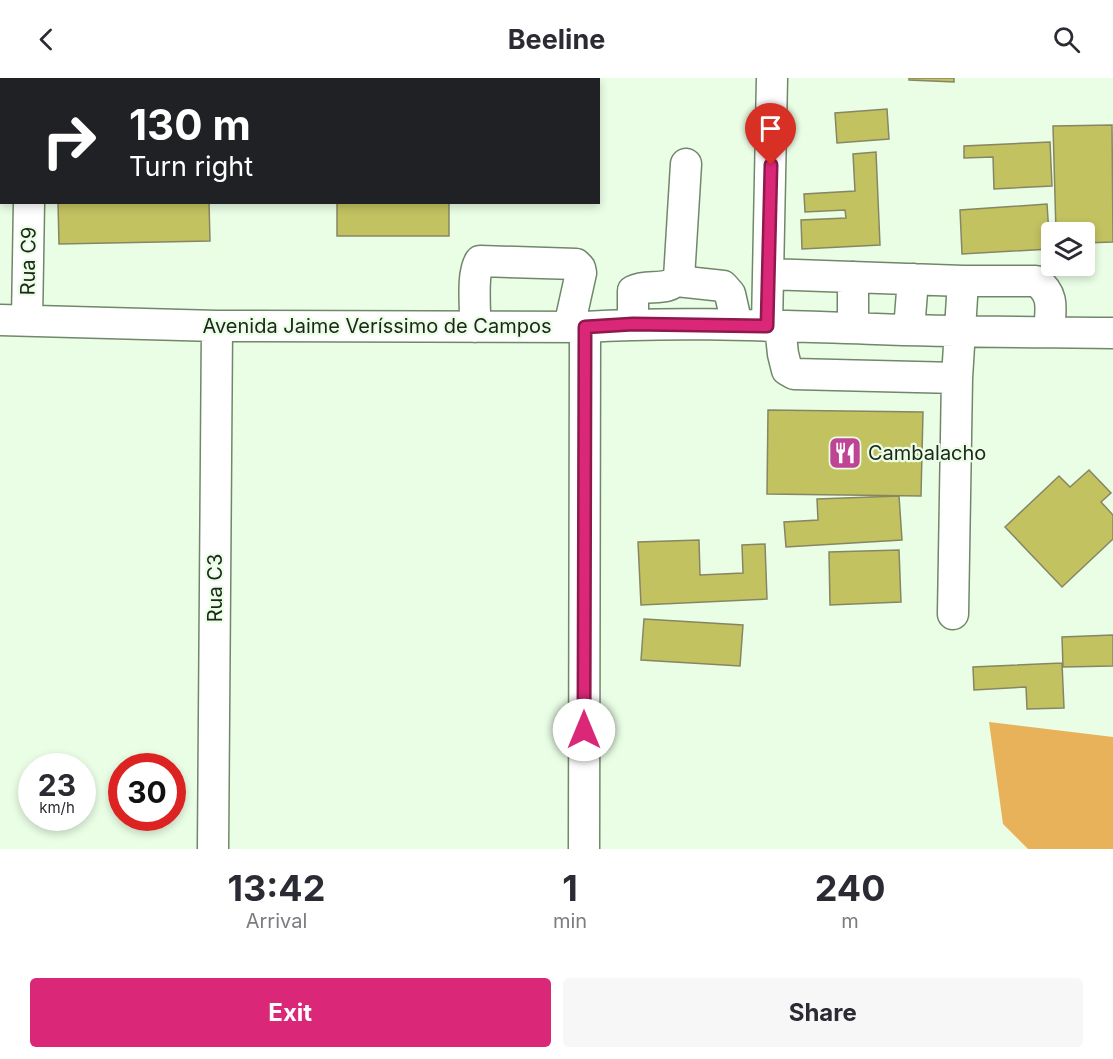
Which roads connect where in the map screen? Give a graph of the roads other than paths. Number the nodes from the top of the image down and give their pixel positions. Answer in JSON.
{"nodes":[{"id":1,"x":772,"y":78,"type":"edge"},
{"id":2,"x":686,"y":164,"type":"dead end"},
{"id":3,"x":29,"y":204,"type":"edge"},
{"id":4,"x":768,"y":274,"type":"junction"},
{"id":5,"x":853,"y":277,"type":"junction"},
{"id":6,"x":913,"y":279,"type":"junction"},
{"id":7,"x":677,"y":281,"type":"junction"},
{"id":8,"x":963,"y":281,"type":"junction"},
{"id":9,"x":14,"y":320,"type":"edge"},
{"id":10,"x":633,"y":324,"type":"junction"},
{"id":11,"x":737,"y":325,"type":"junction"},
{"id":12,"x":217,"y":326,"type":"junction"},
{"id":13,"x":774,"y":326,"type":"junction"},
{"id":14,"x":476,"y":327,"type":"junction"},
{"id":15,"x":577,"y":327,"type":"junction"},
{"id":16,"x":853,"y":328,"type":"junction"},
{"id":17,"x":909,"y":330,"type":"junction"},
{"id":18,"x":958,"y":332,"type":"junction"},
{"id":19,"x":1049,"y":332,"type":"junction"},
{"id":20,"x":1113,"y":333,"type":"edge"},
{"id":21,"x":957,"y":378,"type":"junction"},
{"id":22,"x":953,"y":614,"type":"dead end"},
{"id":23,"x":213,"y":849,"type":"edge"},
{"id":24,"x":584,"y":849,"type":"edge"}],
"edges":[{"from":1,"to":4,"type":"street"},
{"from":2,"to":7,"type":"street"},
{"from":3,"to":9,"type":"street","name":"Rua C9"},
{"from":4,"to":5,"type":"street"},
{"from":4,"to":13,"type":"street"},
{"from":5,"to":6,"type":"street"},
{"from":5,"to":16,"type":"street"},
{"from":6,"to":8,"type":"street"},
{"from":6,"to":17,"type":"street"},
{"from":7,"to":10,"type":"street"},
{"from":7,"to":11,"type":"street"},
{"from":8,"to":18,"type":"street"},
{"from":8,"to":19,"type":"street"},
{"from":9,"to":12,"type":"street","name":"Avenida Jaime Veríssimo de Campos"},
{"from":10,"to":11,"type":"street","name":"Avenida Jaime Veríssimo de Campos"},
{"from":10,"to":15,"type":"street","name":"Avenida Jaime Veríssimo de Campos"},
{"from":11,"to":13,"type":"street","name":"Avenida Jaime Veríssimo de Campos"},
{"from":12,"to":14,"type":"street","name":"Avenida Jaime Veríssimo de Campos"},
{"from":12,"to":23,"type":"street","name":"Rua C3"},
{"from":13,"to":16,"type":"street","name":"Avenida Jaime Veríssimo de Campos"},
{"from":13,"to":21,"type":"street"},
{"from":14,"to":15,"type":"street","name":"Avenida Jaime Veríssimo de Campos"},
{"from":14,"to":15,"type":"street"},
{"from":15,"to":24,"type":"street"},
{"from":16,"to":17,"type":"street","name":"Avenida Jaime Veríssimo de Campos"},
{"from":17,"to":18,"type":"street","name":"Avenida Jaime Veríssimo de Campos"},
{"from":18,"to":19,"type":"street","name":"Avenida Jaime Veríssimo de Campos"},
{"from":18,"to":21,"type":"street"},
{"from":19,"to":20,"type":"street","name":"Avenida Jaime Veríssimo de Campos"},
{"from":21,"to":22,"type":"street"}]}
